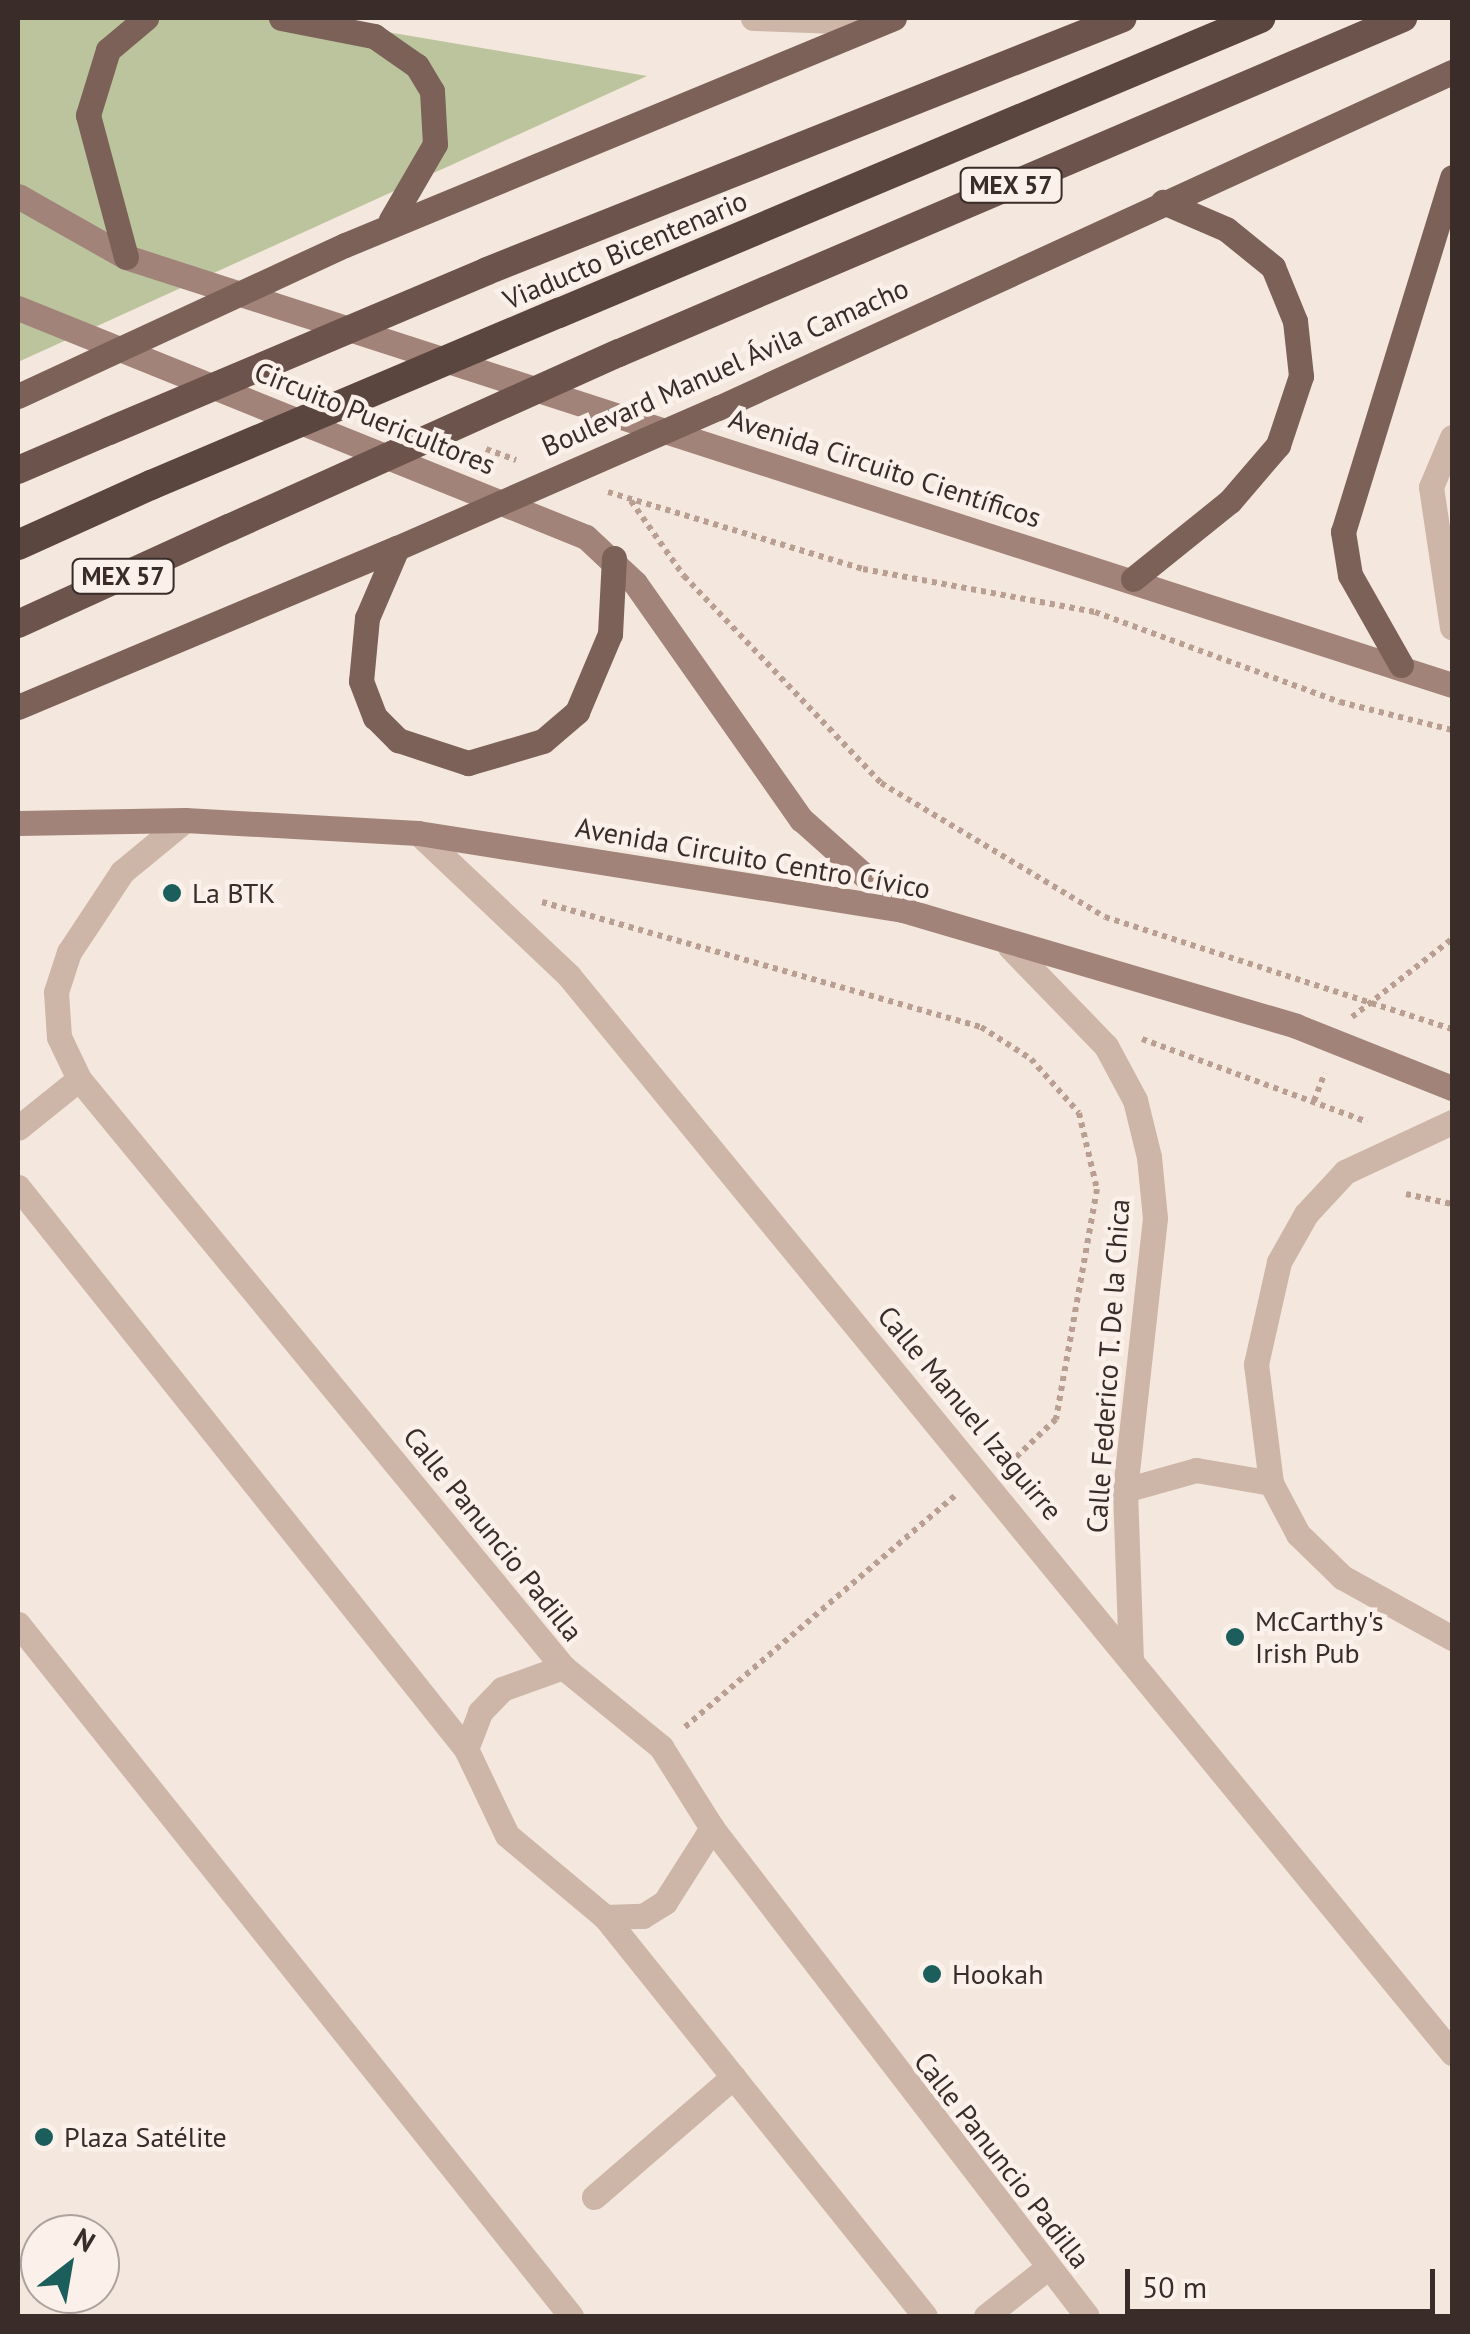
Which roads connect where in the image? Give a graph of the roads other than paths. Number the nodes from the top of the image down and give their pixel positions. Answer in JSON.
{"nodes":[{"id":1,"x":146,"y":18,"type":"edge"},
{"id":2,"x":281,"y":18,"type":"edge"},
{"id":3,"x":753,"y":18,"type":"edge"},
{"id":4,"x":894,"y":18,"type":"edge"},
{"id":5,"x":1123,"y":18,"type":"edge"},
{"id":6,"x":1260,"y":18,"type":"edge"},
{"id":7,"x":1403,"y":18,"type":"edge"},
{"id":8,"x":866,"y":23,"type":"edge"},
{"id":9,"x":1452,"y":72,"type":"edge"},
{"id":10,"x":1452,"y":177,"type":"edge"},
{"id":11,"x":18,"y":196,"type":"edge"},
{"id":12,"x":1163,"y":202,"type":"junction"},
{"id":13,"x":391,"y":220,"type":"junction"},
{"id":14,"x":126,"y":257,"type":"junction"},
{"id":15,"x":18,"y":308,"type":"edge"},
{"id":16,"x":18,"y":396,"type":"edge"},
{"id":17,"x":1452,"y":437,"type":"edge"},
{"id":18,"x":18,"y":470,"type":"edge"},
{"id":19,"x":18,"y":545,"type":"edge"},
{"id":20,"x":397,"y":548,"type":"junction"},
{"id":21,"x":614,"y":558,"type":"junction"},
{"id":22,"x":1133,"y":579,"type":"junction"},
{"id":23,"x":18,"y":624,"type":"edge"},
{"id":24,"x":1452,"y":627,"type":"edge"},
{"id":25,"x":1402,"y":665,"type":"junction"},
{"id":26,"x":1452,"y":685,"type":"edge"},
{"id":27,"x":18,"y":707,"type":"edge"},
{"id":28,"x":185,"y":820,"type":"junction"},
{"id":29,"x":18,"y":823,"type":"edge"},
{"id":30,"x":418,"y":833,"type":"junction"},
{"id":31,"x":902,"y":910,"type":"junction"},
{"id":32,"x":1010,"y":947,"type":"junction"},
{"id":33,"x":79,"y":1079,"type":"junction"},
{"id":34,"x":1452,"y":1088,"type":"edge"},
{"id":35,"x":1452,"y":1122,"type":"edge"},
{"id":36,"x":18,"y":1128,"type":"edge"},
{"id":37,"x":18,"y":1186,"type":"edge"},
{"id":38,"x":1271,"y":1483,"type":"junction"},
{"id":39,"x":1125,"y":1490,"type":"junction"},
{"id":40,"x":18,"y":1624,"type":"edge"},
{"id":41,"x":1452,"y":1638,"type":"edge"},
{"id":42,"x":1131,"y":1658,"type":"junction"},
{"id":43,"x":564,"y":1667,"type":"junction"},
{"id":44,"x":466,"y":1748,"type":"junction"},
{"id":45,"x":712,"y":1828,"type":"junction"},
{"id":46,"x":605,"y":1916,"type":"junction"},
{"id":47,"x":1452,"y":2053,"type":"edge"},
{"id":48,"x":733,"y":2077,"type":"junction"},
{"id":49,"x":594,"y":2197,"type":"dead end"},
{"id":50,"x":1046,"y":2269,"type":"junction"},
{"id":51,"x":571,"y":2316,"type":"edge"},
{"id":52,"x":925,"y":2316,"type":"edge"},
{"id":53,"x":986,"y":2316,"type":"edge"},
{"id":54,"x":1088,"y":2316,"type":"edge"}],
"edges":[{"from":1,"to":14,"type":"main road"},
{"from":2,"to":13,"type":"main road"},
{"from":3,"to":8,"type":"street"},
{"from":4,"to":8,"type":"main road"},
{"from":5,"to":18,"type":"highway","bridge":true},
{"from":6,"to":19,"type":"highway","name":"Viaducto Bicentenario","bridge":true},
{"from":7,"to":23,"type":"highway","name":"Boulevard Manuel Ávila Camacho","number":"MEX 57","bridge":true},
{"from":8,"to":13,"type":"main road"},
{"from":9,"to":12,"type":"main road","name":"Boulevard Manuel Ávila Camacho"},
{"from":10,"to":25,"type":"main road"},
{"from":11,"to":14,"type":"main road","name":"Avenida Circuito Científicos"},
{"from":12,"to":20,"type":"main road","name":"Boulevard Manuel Ávila Camacho","bridge":true},
{"from":12,"to":22,"type":"main road"},
{"from":13,"to":16,"type":"main road","bridge":true},
{"from":14,"to":22,"type":"main road","name":"Avenida Circuito Científicos"},
{"from":15,"to":21,"type":"main road","name":"Circuito Puericultores"},
{"from":17,"to":24,"type":"street"},
{"from":20,"to":21,"type":"main road"},
{"from":20,"to":27,"type":"main road","name":"Boulevard Manuel Ávila Camacho"},
{"from":21,"to":31,"type":"main road","name":"Circuito Puericultores"},
{"from":22,"to":25,"type":"main road","name":"Avenida Circuito Científicos"},
{"from":25,"to":26,"type":"main road","name":"Avenida Circuito Científicos"},
{"from":28,"to":29,"type":"main road","name":"Avenida Circuito Centro Cívico"},
{"from":28,"to":30,"type":"main road","name":"Avenida Circuito Centro Cívico"},
{"from":28,"to":33,"type":"street","name":"Calle Panuncio Padilla"},
{"from":30,"to":31,"type":"main road","name":"Avenida Circuito Centro Cívico"},
{"from":30,"to":42,"type":"street","name":"Calle Manuel Izaguirre"},
{"from":31,"to":32,"type":"main road","name":"Avenida Circuito Centro Cívico"},
{"from":32,"to":34,"type":"main road","name":"Avenida Circuito Centro Cívico"},
{"from":32,"to":39,"type":"street","name":"Calle Federico T. De la Chica"},
{"from":33,"to":36,"type":"street"},
{"from":33,"to":43,"type":"street","name":"Calle Panuncio Padilla"},
{"from":35,"to":38,"type":"street"},
{"from":37,"to":44,"type":"street"},
{"from":38,"to":39,"type":"street"},
{"from":38,"to":41,"type":"street"},
{"from":39,"to":42,"type":"street","name":"Calle Federico T. De la Chica"},
{"from":40,"to":51,"type":"street"},
{"from":42,"to":47,"type":"street","name":"Calle Manuel Izaguirre"},
{"from":43,"to":44,"type":"street"},
{"from":43,"to":45,"type":"street","name":"Calle Panuncio Padilla"},
{"from":44,"to":46,"type":"street"},
{"from":45,"to":46,"type":"street"},
{"from":45,"to":50,"type":"street","name":"Calle Panuncio Padilla"},
{"from":46,"to":48,"type":"street"},
{"from":48,"to":49,"type":"street"},
{"from":48,"to":52,"type":"street"},
{"from":50,"to":53,"type":"street"},
{"from":50,"to":54,"type":"street","name":"Calle Panuncio Padilla"}]}
